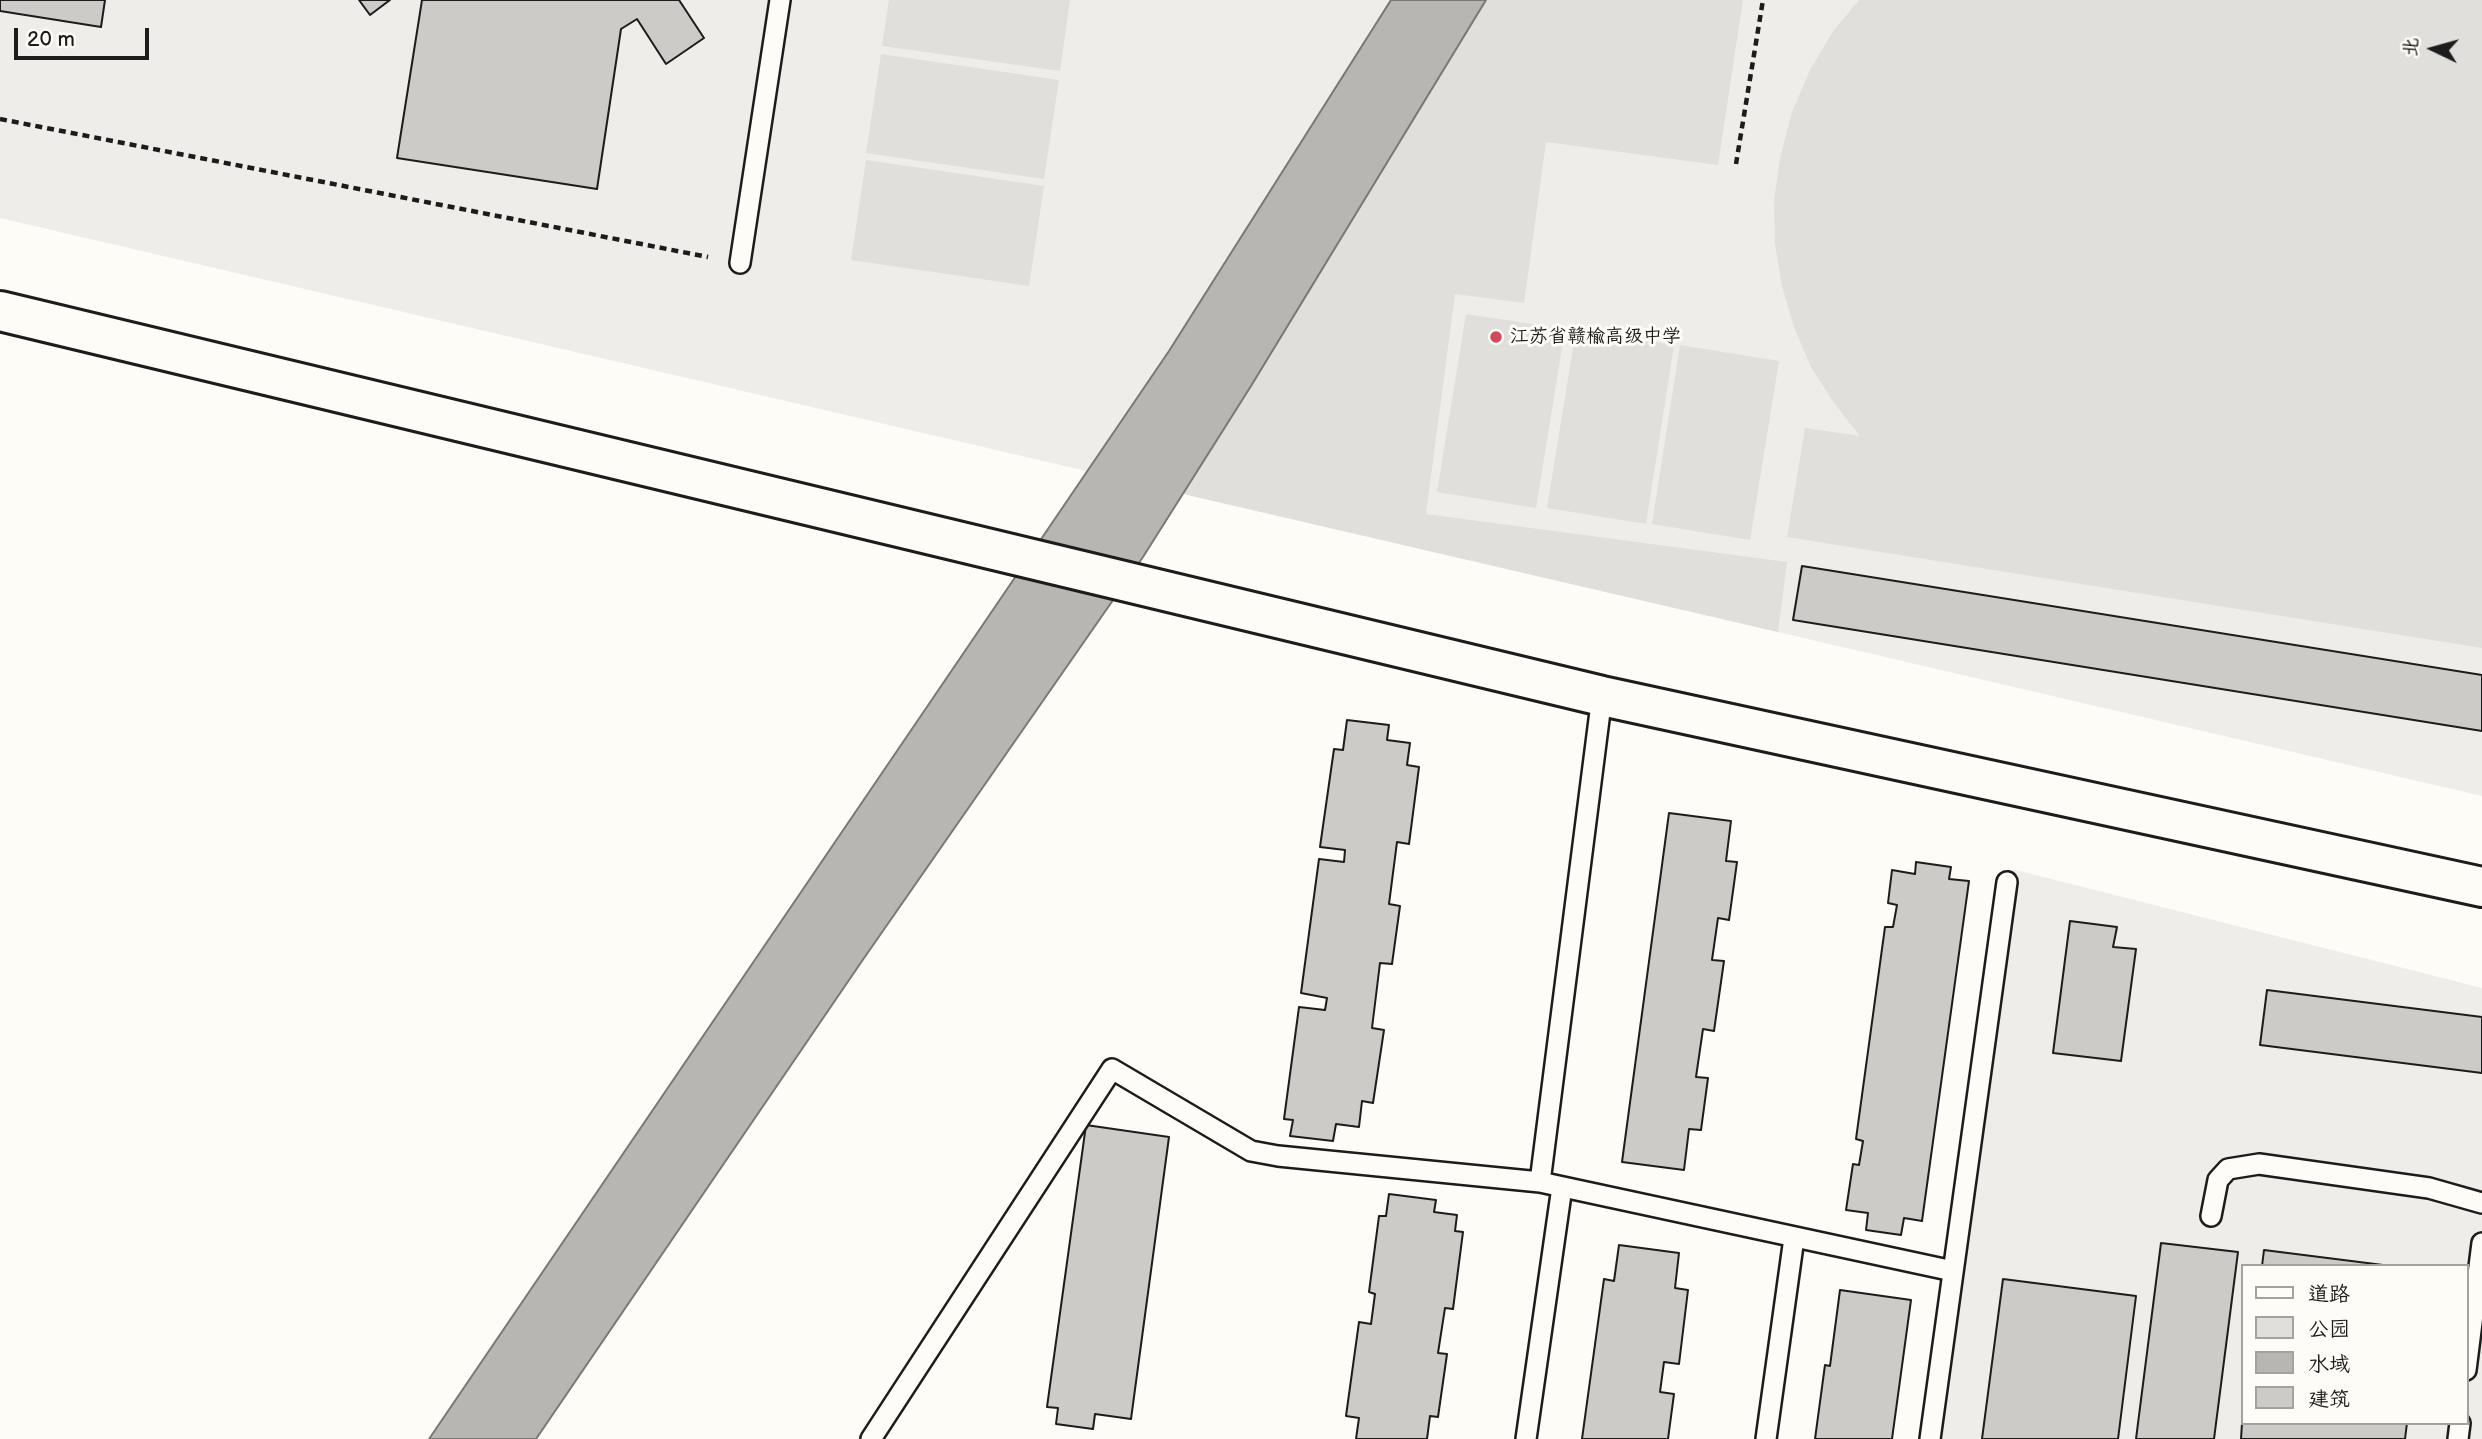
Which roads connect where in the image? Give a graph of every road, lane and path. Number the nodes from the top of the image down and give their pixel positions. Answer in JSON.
{"nodes":[{"id":1,"x":780,"y":0,"type":"edge"},
{"id":2,"x":1763,"y":0,"type":"edge"},
{"id":3,"x":0,"y":119,"type":"edge"},
{"id":4,"x":1736,"y":164,"type":"dead end"},
{"id":5,"x":740,"y":263,"type":"joint"},
{"id":6,"x":0,"y":311,"type":"edge"},
{"id":7,"x":1602,"y":696,"type":"junction"},
{"id":8,"x":2007,"y":882,"type":"dead end"},
{"id":9,"x":2482,"y":887,"type":"edge"},
{"id":10,"x":1540,"y":1182,"type":"junction"},
{"id":11,"x":1562,"y":1186,"type":"junction"},
{"id":12,"x":2482,"y":1202,"type":"edge"},
{"id":13,"x":2211,"y":1216,"type":"dead end"},
{"id":14,"x":1794,"y":1238,"type":"junction"},
{"id":15,"x":2482,"y":1243,"type":"edge"},
{"id":16,"x":1953,"y":1271,"type":"junction"},
{"id":17,"x":2468,"y":1354,"type":"edge"},
{"id":18,"x":871,"y":1439,"type":"edge"},
{"id":19,"x":1525,"y":1439,"type":"edge"},
{"id":20,"x":1766,"y":1439,"type":"edge"},
{"id":21,"x":1930,"y":1439,"type":"edge"}],
"edges":[{"from":1,"to":5,"type":"lane"},
{"from":2,"to":4,"type":"path"},
{"from":3,"to":5,"type":"path"},
{"from":6,"to":7,"type":"street"},
{"from":7,"to":9,"type":"street"},
{"from":7,"to":10,"type":"lane"},
{"from":8,"to":16,"type":"lane"},
{"from":10,"to":11,"type":"lane"},
{"from":10,"to":18,"type":"lane"},
{"from":11,"to":14,"type":"lane"},
{"from":11,"to":19,"type":"lane"},
{"from":12,"to":13,"type":"lane"},
{"from":14,"to":16,"type":"lane"},
{"from":14,"to":20,"type":"lane"},
{"from":15,"to":17,"type":"lane"},
{"from":16,"to":21,"type":"lane"}]}
